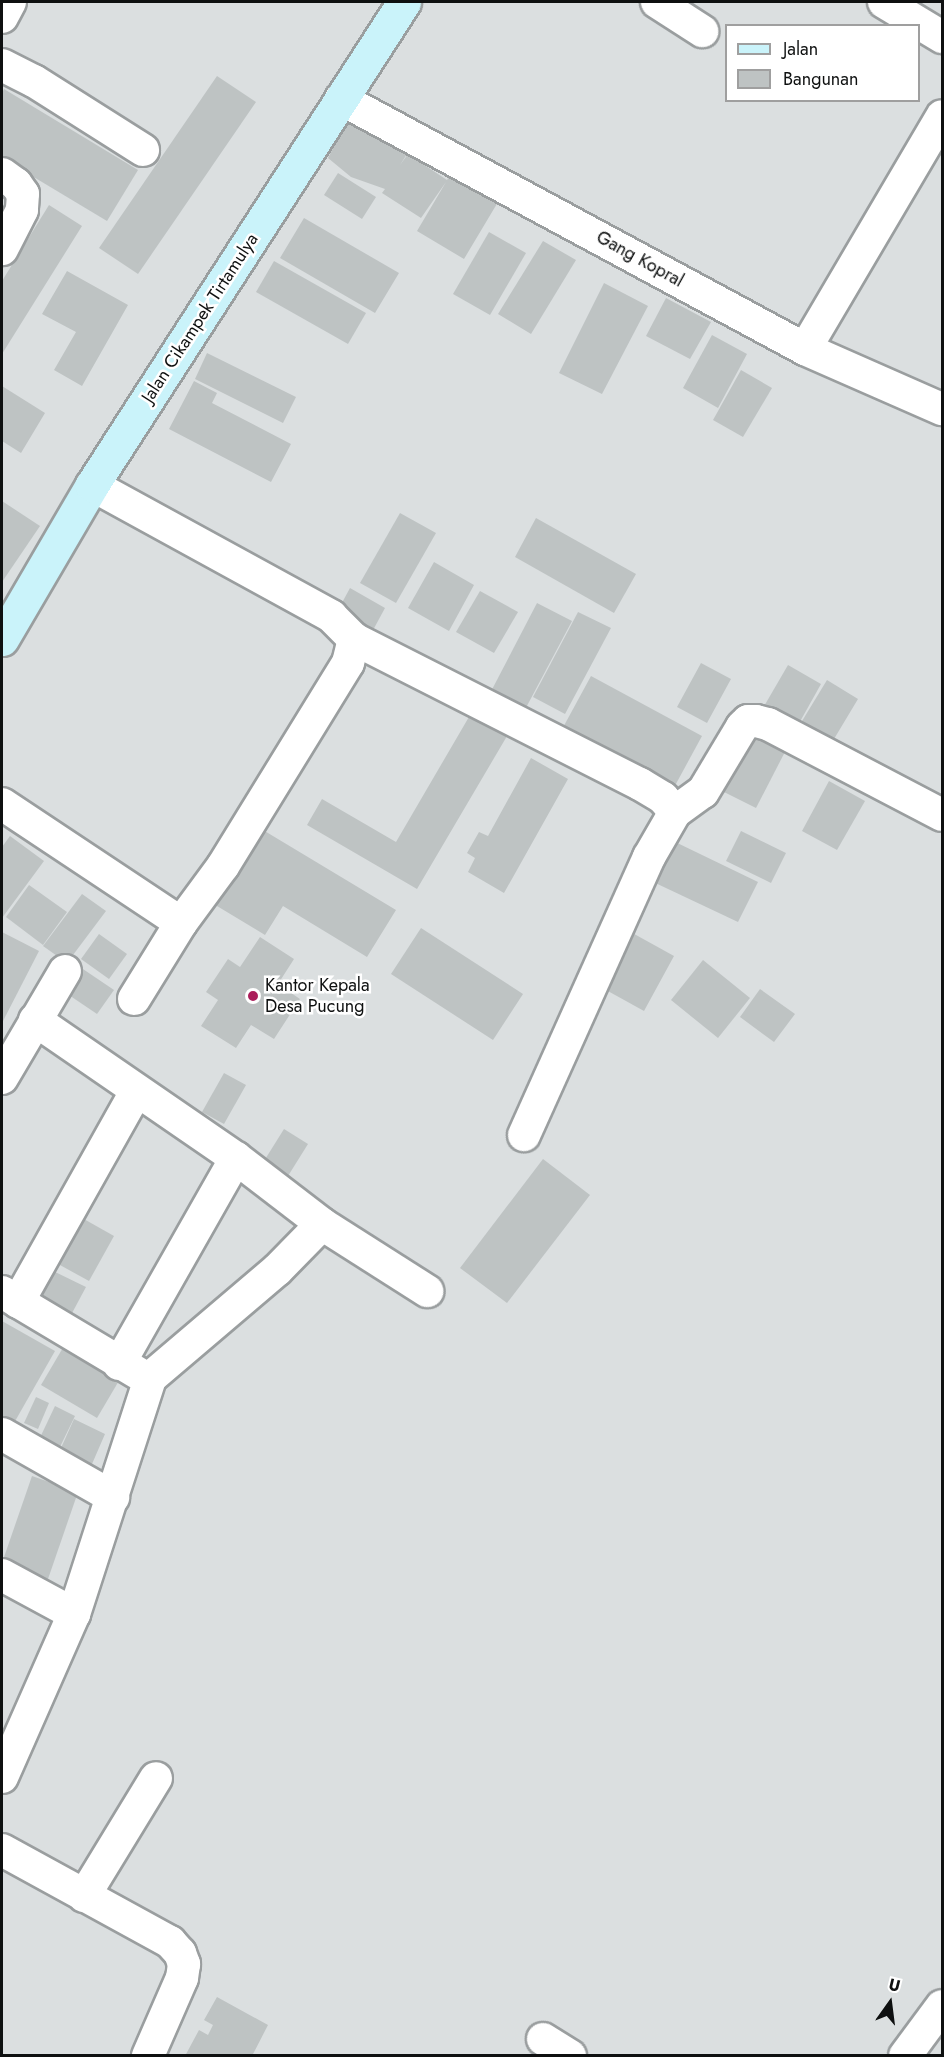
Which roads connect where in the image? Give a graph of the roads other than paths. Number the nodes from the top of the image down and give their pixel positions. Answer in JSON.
{"nodes":[{"id":1,"x":10,"y":2,"type":"edge"},
{"id":2,"x":404,"y":2,"type":"edge"},
{"id":3,"x":657,"y":2,"type":"edge"},
{"id":4,"x":884,"y":2,"type":"edge"},
{"id":5,"x":2,"y":17,"type":"edge"},
{"id":6,"x":702,"y":31,"type":"dead end"},
{"id":7,"x":942,"y":37,"type":"edge"},
{"id":8,"x":2,"y":65,"type":"edge"},
{"id":9,"x":341,"y":99,"type":"junction"},
{"id":10,"x":942,"y":116,"type":"edge"},
{"id":11,"x":143,"y":150,"type":"dead end"},
{"id":12,"x":2,"y":174,"type":"edge"},
{"id":13,"x":2,"y":249,"type":"edge"},
{"id":14,"x":806,"y":349,"type":"junction"},
{"id":15,"x":942,"y":410,"type":"edge"},
{"id":16,"x":92,"y":484,"type":"junction"},
{"id":17,"x":2,"y":639,"type":"edge"},
{"id":18,"x":354,"y":639,"type":"junction"},
{"id":19,"x":2,"y":804,"type":"edge"},
{"id":20,"x":675,"y":812,"type":"junction"},
{"id":21,"x":942,"y":815,"type":"edge"},
{"id":22,"x":181,"y":923,"type":"junction"},
{"id":23,"x":65,"y":971,"type":"dead end"},
{"id":24,"x":134,"y":999,"type":"dead end"},
{"id":25,"x":35,"y":1020,"type":"junction"},
{"id":26,"x":2,"y":1078,"type":"edge"},
{"id":27,"x":136,"y":1092,"type":"junction"},
{"id":28,"x":524,"y":1135,"type":"dead end"},
{"id":29,"x":236,"y":1158,"type":"junction"},
{"id":30,"x":322,"y":1224,"type":"junction"},
{"id":31,"x":428,"y":1291,"type":"dead end"},
{"id":32,"x":10,"y":1297,"type":"edge"},
{"id":33,"x":119,"y":1364,"type":"junction"},
{"id":34,"x":150,"y":1378,"type":"junction"},
{"id":35,"x":2,"y":1434,"type":"edge"},
{"id":36,"x":113,"y":1497,"type":"junction"},
{"id":37,"x":2,"y":1575,"type":"edge"},
{"id":38,"x":74,"y":1614,"type":"junction"},
{"id":39,"x":2,"y":1777,"type":"edge"},
{"id":40,"x":156,"y":1778,"type":"dead end"},
{"id":41,"x":2,"y":1850,"type":"edge"},
{"id":42,"x":84,"y":1896,"type":"junction"},
{"id":43,"x":942,"y":2006,"type":"edge"},
{"id":44,"x":543,"y":2039,"type":"dead end"},
{"id":45,"x":148,"y":2055,"type":"edge"},
{"id":46,"x":570,"y":2055,"type":"edge"},
{"id":47,"x":905,"y":2055,"type":"edge"}],
"edges":[{"from":1,"to":5,"type":"street"},
{"from":2,"to":9,"type":"street","name":"Jalan Cikampek Tirtamulya"},
{"from":3,"to":6,"type":"street"},
{"from":4,"to":7,"type":"street"},
{"from":8,"to":11,"type":"street"},
{"from":9,"to":14,"type":"street","name":"Gang Kopral"},
{"from":9,"to":16,"type":"street","name":"Jalan Cikampek Tirtamulya"},
{"from":10,"to":14,"type":"street"},
{"from":12,"to":13,"type":"street"},
{"from":14,"to":15,"type":"street","name":"Gang Kopral"},
{"from":16,"to":17,"type":"street","name":"Jalan Cikampek Tirtamulya"},
{"from":16,"to":18,"type":"street"},
{"from":18,"to":20,"type":"street"},
{"from":18,"to":22,"type":"street"},
{"from":19,"to":22,"type":"street"},
{"from":20,"to":21,"type":"street"},
{"from":20,"to":28,"type":"street"},
{"from":22,"to":24,"type":"street"},
{"from":23,"to":25,"type":"street"},
{"from":25,"to":26,"type":"street"},
{"from":25,"to":27,"type":"street"},
{"from":27,"to":29,"type":"street"},
{"from":27,"to":32,"type":"street"},
{"from":29,"to":30,"type":"street"},
{"from":29,"to":33,"type":"street"},
{"from":30,"to":31,"type":"street"},
{"from":30,"to":34,"type":"street"},
{"from":32,"to":33,"type":"street"},
{"from":33,"to":34,"type":"street"},
{"from":34,"to":36,"type":"street"},
{"from":35,"to":36,"type":"street"},
{"from":36,"to":38,"type":"street"},
{"from":37,"to":38,"type":"street"},
{"from":38,"to":39,"type":"street"},
{"from":40,"to":42,"type":"street"},
{"from":41,"to":42,"type":"street"},
{"from":42,"to":45,"type":"street"},
{"from":43,"to":47,"type":"street"},
{"from":44,"to":46,"type":"street"}]}
